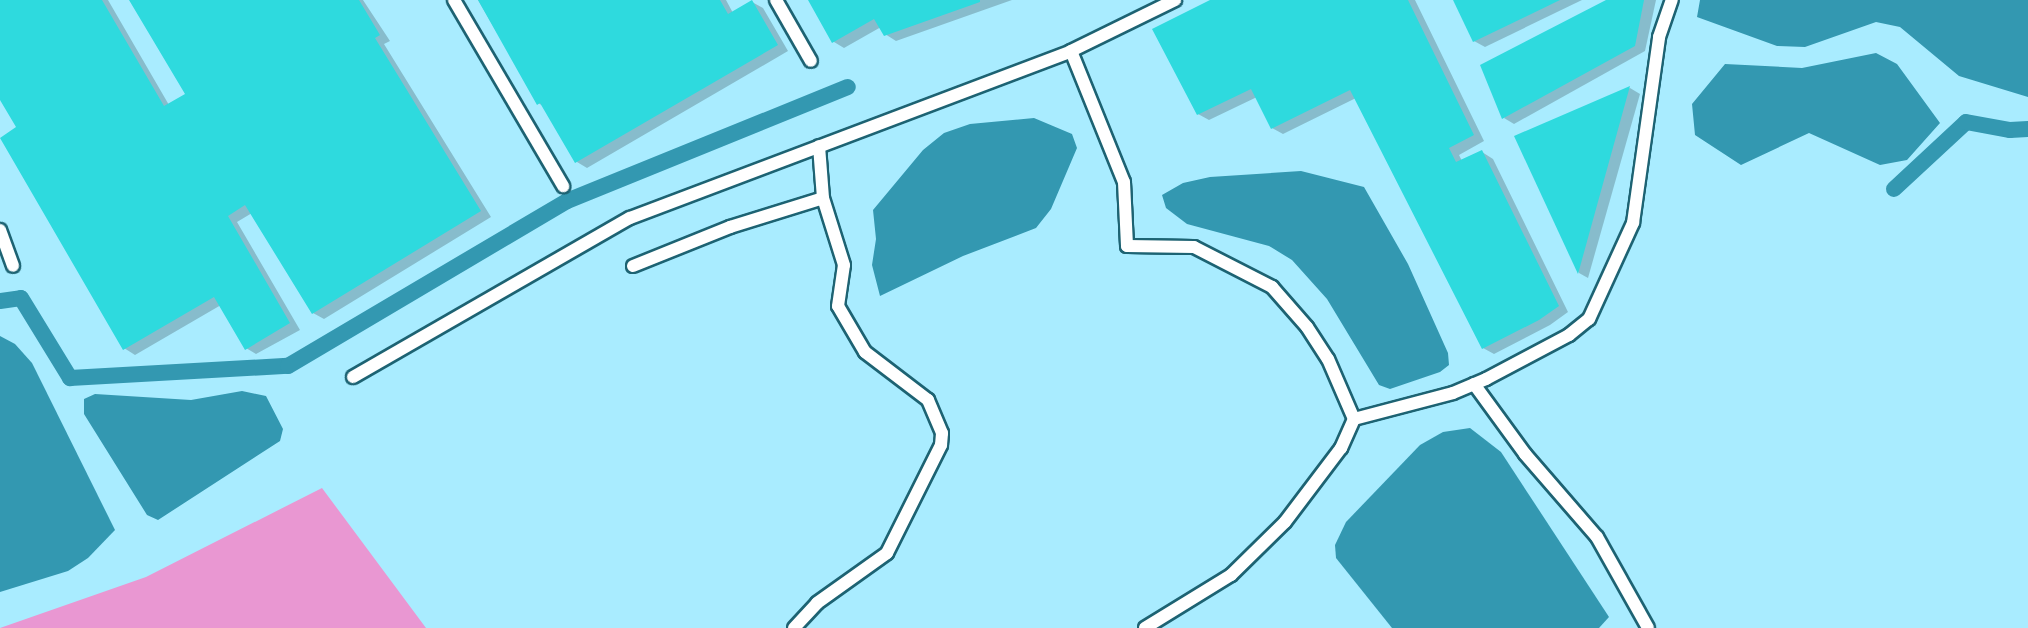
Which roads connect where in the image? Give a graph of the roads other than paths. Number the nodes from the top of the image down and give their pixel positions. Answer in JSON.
{"nodes":[{"id":1,"x":454,"y":0,"type":"edge"},
{"id":2,"x":776,"y":0,"type":"edge"},
{"id":3,"x":1175,"y":0,"type":"edge"},
{"id":4,"x":1672,"y":0,"type":"edge"},
{"id":5,"x":1071,"y":51,"type":"junction"},
{"id":6,"x":811,"y":61,"type":"dead end"},
{"id":7,"x":819,"y":146,"type":"junction"},
{"id":8,"x":562,"y":186,"type":"dead end"},
{"id":9,"x":823,"y":198,"type":"junction"},
{"id":10,"x":0,"y":230,"type":"edge"},
{"id":11,"x":13,"y":266,"type":"dead end"},
{"id":12,"x":633,"y":266,"type":"dead end"},
{"id":13,"x":353,"y":377,"type":"dead end"},
{"id":14,"x":1474,"y":384,"type":"junction"},
{"id":15,"x":1354,"y":419,"type":"junction"},
{"id":16,"x":794,"y":628,"type":"edge"},
{"id":17,"x":1144,"y":628,"type":"edge"},
{"id":18,"x":1648,"y":628,"type":"edge"}],
"edges":[{"from":1,"to":8,"type":"street"},
{"from":2,"to":6,"type":"street"},
{"from":3,"to":5,"type":"street"},
{"from":4,"to":14,"type":"street"},
{"from":5,"to":7,"type":"street"},
{"from":5,"to":15,"type":"street"},
{"from":7,"to":9,"type":"street"},
{"from":7,"to":13,"type":"street"},
{"from":9,"to":12,"type":"street"},
{"from":9,"to":16,"type":"street"},
{"from":10,"to":11,"type":"street"},
{"from":14,"to":15,"type":"street"},
{"from":14,"to":18,"type":"street"},
{"from":15,"to":17,"type":"street"}]}
